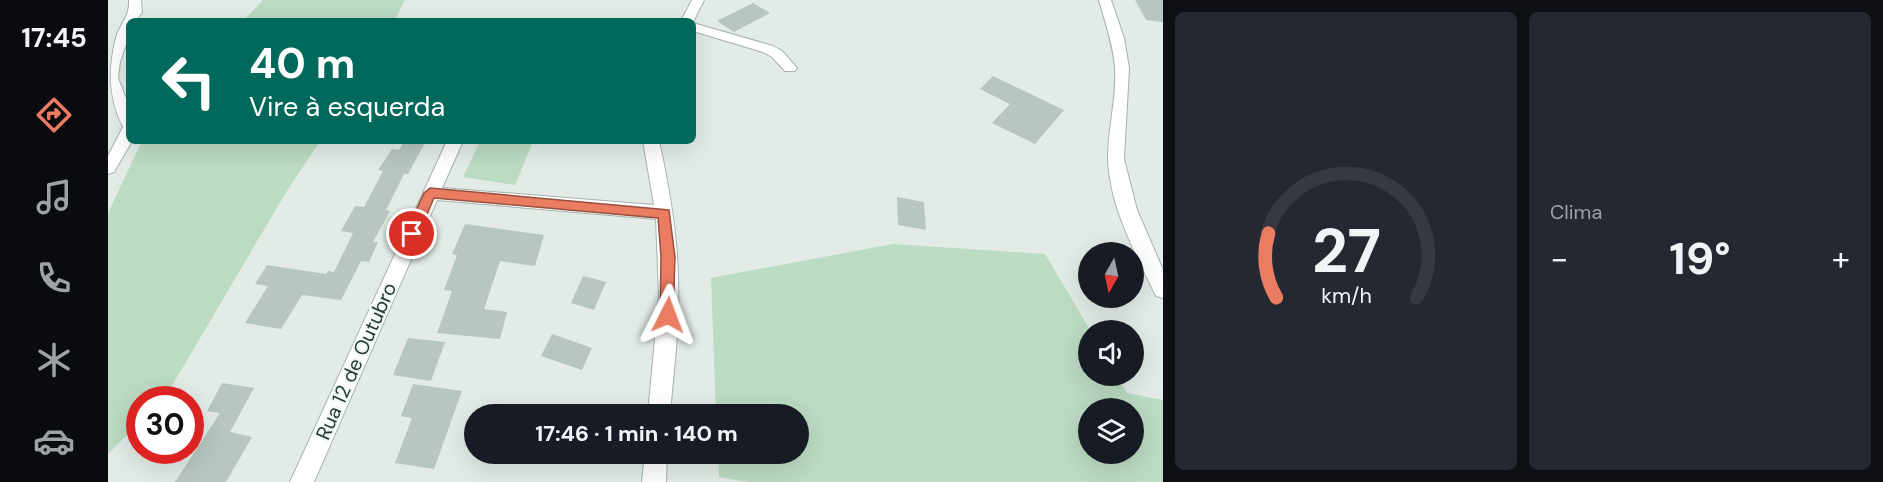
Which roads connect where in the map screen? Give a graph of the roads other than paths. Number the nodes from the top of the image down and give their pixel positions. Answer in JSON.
{"nodes":[{"id":1,"x":135,"y":0,"type":"edge"},
{"id":2,"x":699,"y":0,"type":"edge"},
{"id":3,"x":1105,"y":0,"type":"edge"},
{"id":4,"x":132,"y":18,"type":"edge"},
{"id":5,"x":689,"y":18,"type":"edge"},
{"id":6,"x":696,"y":28,"type":"edge"},
{"id":7,"x":126,"y":29,"type":"edge"},
{"id":8,"x":789,"y":68,"type":"dead end"},
{"id":9,"x":126,"y":113,"type":"edge"},
{"id":10,"x":126,"y":137,"type":"edge"},
{"id":11,"x":453,"y":144,"type":"edge"},
{"id":12,"x":652,"y":144,"type":"edge"},
{"id":13,"x":108,"y":168,"type":"edge"},
{"id":14,"x":430,"y":193,"type":"junction"},
{"id":15,"x":664,"y":213,"type":"junction"},
{"id":16,"x":1163,"y":290,"type":"edge"},
{"id":17,"x":661,"y":404,"type":"edge"},
{"id":18,"x":655,"y":464,"type":"edge"},
{"id":19,"x":302,"y":482,"type":"edge"},
{"id":20,"x":654,"y":482,"type":"edge"}],
"edges":[{"from":1,"to":4,"type":"street"},
{"from":2,"to":5,"type":"street"},
{"from":3,"to":16,"type":"street"},
{"from":6,"to":8,"type":"street"},
{"from":7,"to":9,"type":"street"},
{"from":10,"to":13,"type":"street"},
{"from":11,"to":14,"type":"street","name":"Rua 12 de Outubro"},
{"from":12,"to":15,"type":"street"},
{"from":14,"to":15,"type":"street"},
{"from":14,"to":19,"type":"street","name":"Rua 12 de Outubro"},
{"from":15,"to":17,"type":"street"},
{"from":18,"to":20,"type":"street"}]}
